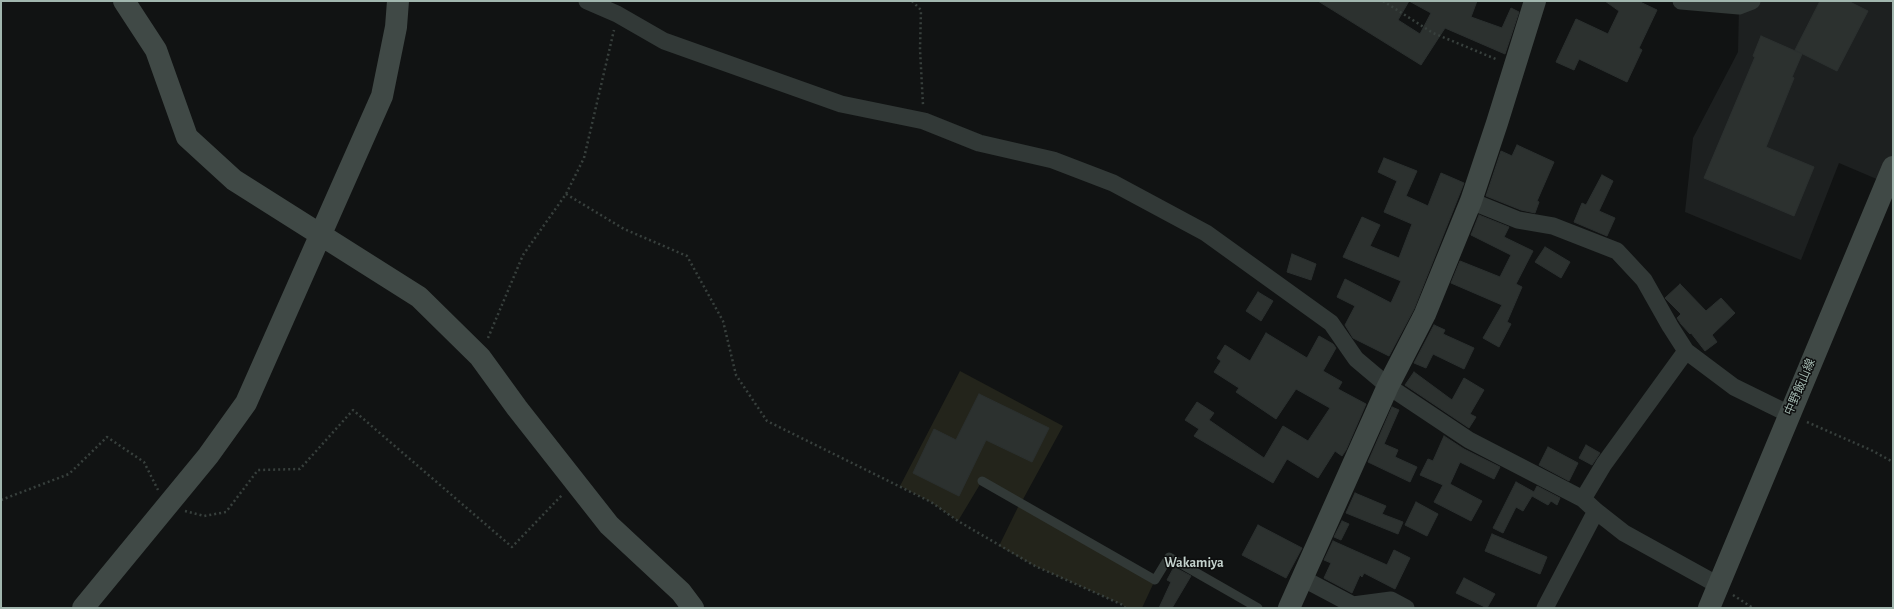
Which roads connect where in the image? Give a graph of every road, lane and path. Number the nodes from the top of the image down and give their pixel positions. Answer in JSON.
{"nodes":[{"id":1,"x":124,"y":1,"type":"edge"},
{"id":2,"x":398,"y":1,"type":"edge"},
{"id":3,"x":588,"y":1,"type":"edge"},
{"id":4,"x":912,"y":1,"type":"edge"},
{"id":5,"x":1383,"y":1,"type":"edge"},
{"id":6,"x":1534,"y":1,"type":"edge"},
{"id":7,"x":1681,"y":1,"type":"edge"},
{"id":8,"x":1752,"y":1,"type":"edge"},
{"id":9,"x":618,"y":14,"type":"junction"},
{"id":10,"x":1515,"y":67,"type":"junction"},
{"id":11,"x":924,"y":121,"type":"junction"},
{"id":12,"x":1893,"y":167,"type":"edge"},
{"id":13,"x":566,"y":194,"type":"junction"},
{"id":14,"x":1471,"y":201,"type":"junction"},
{"id":15,"x":321,"y":235,"type":"junction"},
{"id":16,"x":1686,"y":351,"type":"junction"},
{"id":17,"x":480,"y":357,"type":"junction"},
{"id":18,"x":1388,"y":386,"type":"junction"},
{"id":19,"x":1789,"y":414,"type":"junction"},
{"id":20,"x":1893,"y":462,"type":"edge"},
{"id":21,"x":982,"y":481,"type":"dead end"},
{"id":22,"x":575,"y":482,"type":"junction"},
{"id":23,"x":1583,"y":499,"type":"junction"},
{"id":24,"x":1,"y":500,"type":"edge"},
{"id":25,"x":167,"y":505,"type":"junction"},
{"id":26,"x":1596,"y":511,"type":"junction"},
{"id":27,"x":1302,"y":578,"type":"junction"},
{"id":28,"x":1718,"y":585,"type":"junction"},
{"id":29,"x":83,"y":608,"type":"edge"},
{"id":30,"x":693,"y":608,"type":"edge"},
{"id":31,"x":1125,"y":608,"type":"edge"},
{"id":32,"x":1258,"y":608,"type":"edge"},
{"id":33,"x":1289,"y":608,"type":"edge"},
{"id":34,"x":1406,"y":608,"type":"edge"},
{"id":35,"x":1545,"y":608,"type":"edge"},
{"id":36,"x":1709,"y":608,"type":"edge"}],
"edges":[{"from":1,"to":15,"type":"street"},
{"from":2,"to":15,"type":"street"},
{"from":3,"to":9,"type":"street"},
{"from":4,"to":11,"type":"path"},
{"from":5,"to":10,"type":"path"},
{"from":6,"to":10,"type":"street"},
{"from":7,"to":8,"type":"street"},
{"from":9,"to":11,"type":"street"},
{"from":9,"to":13,"type":"path"},
{"from":10,"to":14,"type":"street"},
{"from":11,"to":18,"type":"street"},
{"from":12,"to":19,"type":"street","name":"中野飯山線"},
{"from":13,"to":17,"type":"path"},
{"from":13,"to":31,"type":"path"},
{"from":14,"to":16,"type":"street"},
{"from":14,"to":18,"type":"street"},
{"from":15,"to":17,"type":"street"},
{"from":15,"to":25,"type":"street"},
{"from":16,"to":19,"type":"street"},
{"from":16,"to":23,"type":"street"},
{"from":17,"to":22,"type":"street"},
{"from":18,"to":23,"type":"street"},
{"from":18,"to":27,"type":"street"},
{"from":19,"to":20,"type":"path"},
{"from":19,"to":28,"type":"street","name":"中野飯山線"},
{"from":21,"to":32,"type":"lane"},
{"from":22,"to":25,"type":"path"},
{"from":22,"to":30,"type":"street"},
{"from":23,"to":26,"type":"street"},
{"from":24,"to":25,"type":"path"},
{"from":25,"to":29,"type":"street"},
{"from":26,"to":28,"type":"street"},
{"from":26,"to":35,"type":"street"},
{"from":27,"to":33,"type":"street"},
{"from":27,"to":34,"type":"street"},
{"from":28,"to":36,"type":"street","name":"中野飯山線"}]}
